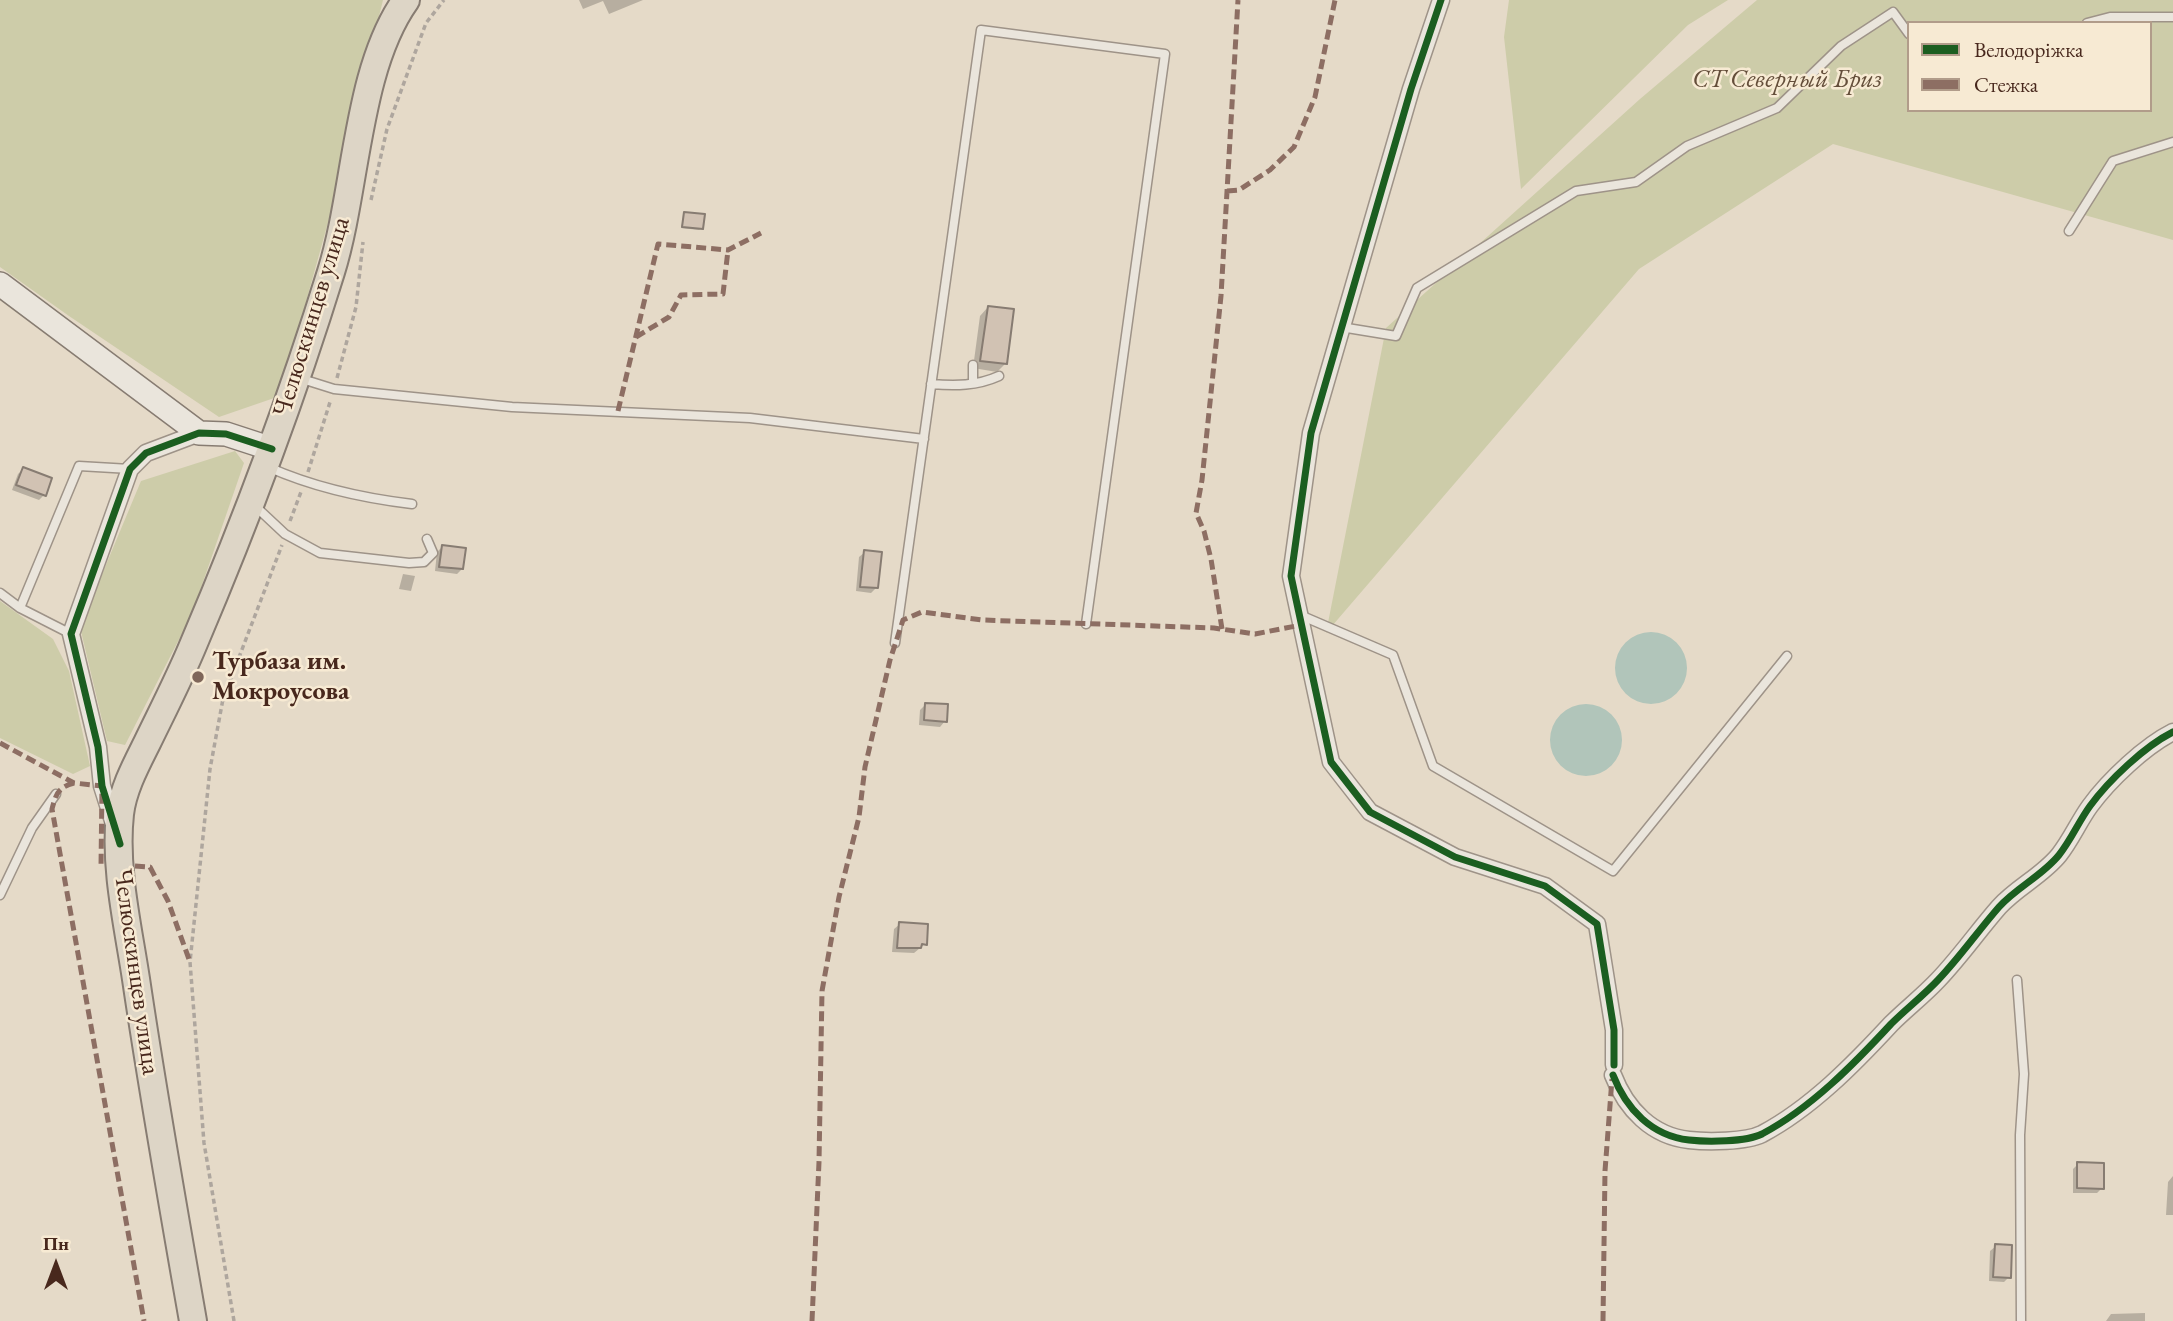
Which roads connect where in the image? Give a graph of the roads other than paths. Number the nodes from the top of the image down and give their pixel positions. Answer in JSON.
{"nodes":[{"id":1,"x":1441,"y":0,"type":"edge"},
{"id":2,"x":406,"y":2,"type":"edge"},
{"id":3,"x":2173,"y":17,"type":"edge"},
{"id":4,"x":2095,"y":21,"type":"edge"},
{"id":5,"x":1907,"y":31,"type":"edge"},
{"id":6,"x":2173,"y":142,"type":"edge"},
{"id":7,"x":2069,"y":231,"type":"dead end"},
{"id":8,"x":0,"y":284,"type":"edge"},
{"id":9,"x":1341,"y":327,"type":"junction"},
{"id":10,"x":973,"y":365,"type":"dead end"},
{"id":11,"x":999,"y":376,"type":"dead end"},
{"id":12,"x":296,"y":377,"type":"junction"},
{"id":13,"x":973,"y":383,"type":"junction"},
{"id":14,"x":931,"y":384,"type":"junction"},
{"id":15,"x":199,"y":433,"type":"junction"},
{"id":16,"x":924,"y":439,"type":"junction"},
{"id":17,"x":269,"y":457,"type":"junction"},
{"id":18,"x":130,"y":469,"type":"junction"},
{"id":19,"x":252,"y":503,"type":"junction"},
{"id":20,"x":412,"y":504,"type":"dead end"},
{"id":21,"x":428,"y":538,"type":"dead end"},
{"id":22,"x":0,"y":593,"type":"edge"},
{"id":23,"x":20,"y":608,"type":"junction"},
{"id":24,"x":1299,"y":614,"type":"junction"},
{"id":25,"x":1086,"y":624,"type":"dead end"},
{"id":26,"x":71,"y":634,"type":"junction"},
{"id":27,"x":895,"y":643,"type":"dead end"},
{"id":28,"x":1787,"y":656,"type":"dead end"},
{"id":29,"x":2173,"y":732,"type":"edge"},
{"id":30,"x":56,"y":794,"type":"dead end"},
{"id":31,"x":120,"y":844,"type":"junction"},
{"id":32,"x":0,"y":895,"type":"edge"},
{"id":33,"x":2017,"y":980,"type":"dead end"},
{"id":34,"x":193,"y":1321,"type":"edge"},
{"id":35,"x":2021,"y":1321,"type":"edge"}],
"edges":[{"from":1,"to":9,"type":"street"},
{"from":2,"to":12,"type":"main road","name":"Челюскинцев улица"},
{"from":3,"to":4,"type":"lane"},
{"from":5,"to":9,"type":"lane"},
{"from":6,"to":7,"type":"lane"},
{"from":8,"to":15,"type":"street"},
{"from":9,"to":24,"type":"street"},
{"from":10,"to":13,"type":"lane"},
{"from":11,"to":13,"type":"lane"},
{"from":12,"to":16,"type":"lane"},
{"from":12,"to":17,"type":"main road","name":"Челюскинцев улица"},
{"from":13,"to":14,"type":"lane"},
{"from":14,"to":16,"type":"lane"},
{"from":14,"to":25,"type":"lane"},
{"from":15,"to":17,"type":"street"},
{"from":15,"to":18,"type":"street"},
{"from":16,"to":27,"type":"lane"},
{"from":17,"to":19,"type":"main road","name":"Челюскинцев улица"},
{"from":17,"to":20,"type":"lane"},
{"from":18,"to":23,"type":"lane"},
{"from":18,"to":26,"type":"street"},
{"from":19,"to":21,"type":"lane"},
{"from":19,"to":31,"type":"main road","name":"Челюскинцев улица"},
{"from":22,"to":23,"type":"lane"},
{"from":23,"to":26,"type":"lane"},
{"from":24,"to":28,"type":"lane"},
{"from":24,"to":29,"type":"street"},
{"from":26,"to":31,"type":"street"},
{"from":30,"to":32,"type":"lane"},
{"from":31,"to":34,"type":"main road","name":"Челюскинцев улица"},
{"from":33,"to":35,"type":"lane"}]}
